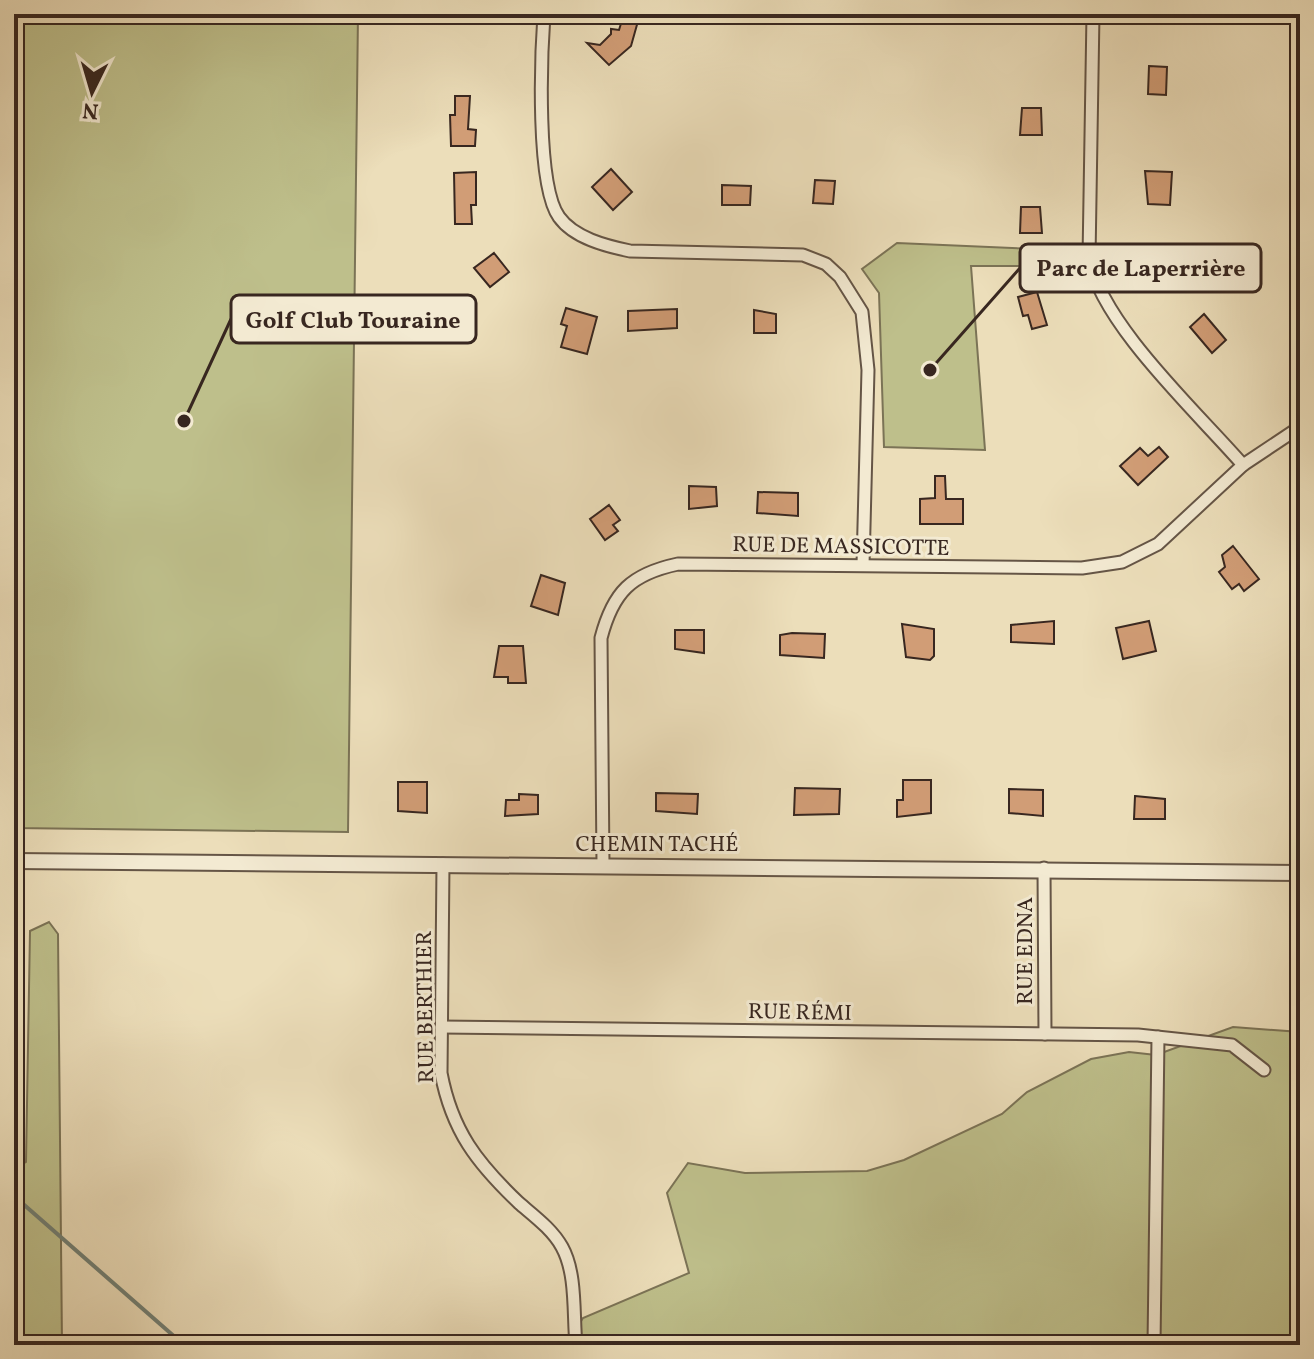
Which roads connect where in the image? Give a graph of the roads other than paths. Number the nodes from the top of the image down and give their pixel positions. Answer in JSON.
{"nodes":[{"id":1,"x":544,"y":14,"type":"edge"},
{"id":2,"x":1093,"y":14,"type":"edge"},
{"id":3,"x":1300,"y":427,"type":"edge"},
{"id":4,"x":1243,"y":465,"type":"junction"},
{"id":5,"x":863,"y":565,"type":"junction"},
{"id":6,"x":14,"y":861,"type":"edge"},
{"id":7,"x":443,"y":864,"type":"junction"},
{"id":8,"x":603,"y":864,"type":"junction"},
{"id":9,"x":1044,"y":868,"type":"junction"},
{"id":10,"x":1300,"y":873,"type":"edge"},
{"id":11,"x":441,"y":1027,"type":"junction"},
{"id":12,"x":1045,"y":1034,"type":"junction"},
{"id":13,"x":1158,"y":1037,"type":"junction"},
{"id":14,"x":1264,"y":1070,"type":"dead end"},
{"id":15,"x":576,"y":1345,"type":"edge"},
{"id":16,"x":1154,"y":1345,"type":"edge"}],
"edges":[{"from":1,"to":5,"type":"street"},
{"from":2,"to":4,"type":"street"},
{"from":3,"to":4,"type":"street","name":"RUE DE MASSICOTTE"},
{"from":4,"to":5,"type":"street","name":"RUE DE MASSICOTTE"},
{"from":5,"to":8,"type":"street","name":"RUE DE MASSICOTTE"},
{"from":6,"to":7,"type":"street","name":"CHEMIN TACHÉ"},
{"from":7,"to":8,"type":"street","name":"CHEMIN TACHÉ"},
{"from":7,"to":11,"type":"street","name":"RUE BERTHIER"},
{"from":8,"to":9,"type":"street","name":"CHEMIN TACHÉ"},
{"from":9,"to":10,"type":"street","name":"CHEMIN TACHÉ"},
{"from":9,"to":12,"type":"street","name":"RUE EDNA"},
{"from":11,"to":12,"type":"street","name":"RUE RÉMI"},
{"from":11,"to":15,"type":"street","name":"RUE BERTHIER"},
{"from":12,"to":13,"type":"street","name":"RUE RÉMI"},
{"from":13,"to":14,"type":"street","name":"RUE RÉMI"},
{"from":13,"to":16,"type":"street"}]}
